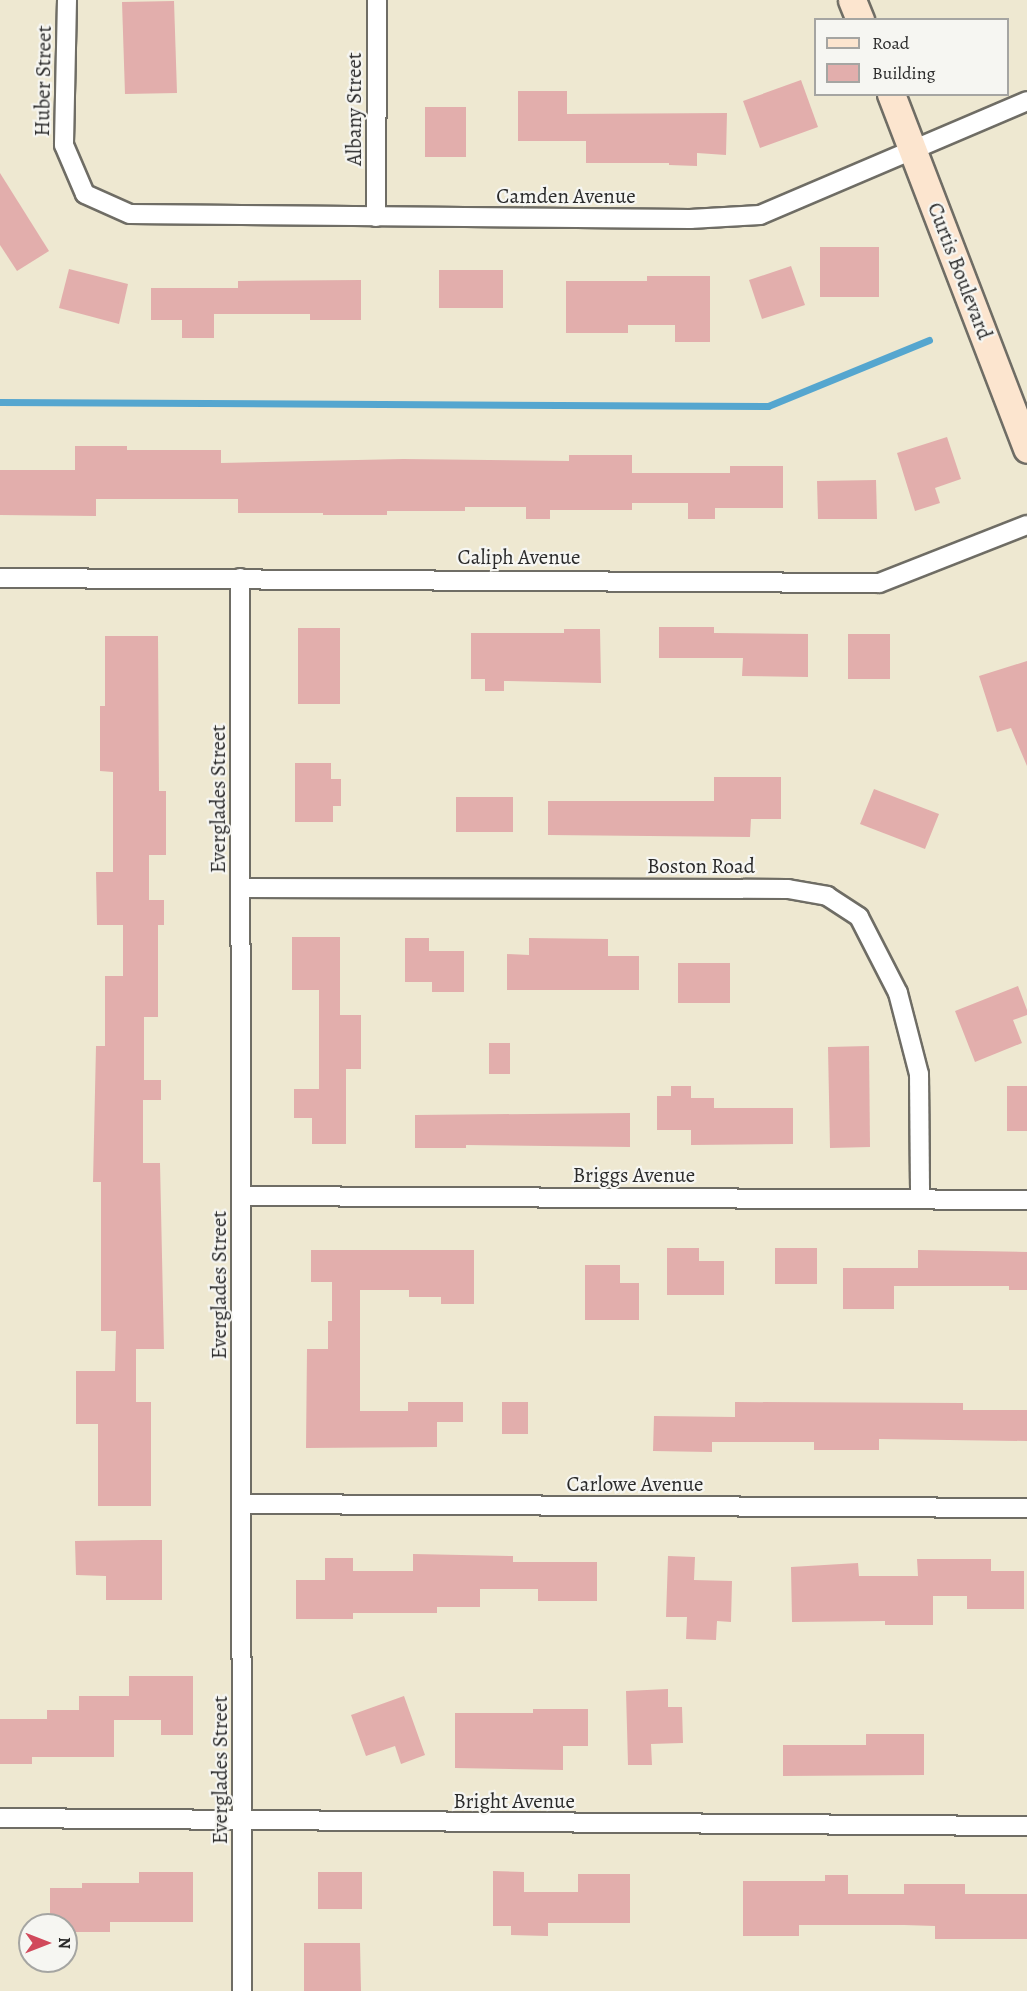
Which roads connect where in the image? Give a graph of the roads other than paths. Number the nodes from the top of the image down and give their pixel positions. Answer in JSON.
{"nodes":[{"id":1,"x":67,"y":0,"type":"edge"},
{"id":2,"x":377,"y":0,"type":"edge"},
{"id":3,"x":852,"y":0,"type":"edge"},
{"id":4,"x":859,"y":18,"type":"edge"},
{"id":5,"x":892,"y":96,"type":"edge"},
{"id":6,"x":1027,"y":101,"type":"edge"},
{"id":7,"x":913,"y":149,"type":"junction"},
{"id":8,"x":86,"y":194,"type":"joint"},
{"id":9,"x":376,"y":218,"type":"junction"},
{"id":10,"x":1027,"y":448,"type":"edge"},
{"id":11,"x":1027,"y":525,"type":"edge"},
{"id":12,"x":0,"y":578,"type":"edge"},
{"id":13,"x":240,"y":578,"type":"junction"},
{"id":14,"x":242,"y":888,"type":"junction"},
{"id":15,"x":241,"y":1196,"type":"junction"},
{"id":16,"x":920,"y":1199,"type":"junction"},
{"id":17,"x":1027,"y":1200,"type":"edge"},
{"id":18,"x":243,"y":1504,"type":"junction"},
{"id":19,"x":1027,"y":1508,"type":"edge"},
{"id":20,"x":0,"y":1818,"type":"edge"},
{"id":21,"x":242,"y":1822,"type":"junction"},
{"id":22,"x":1027,"y":1826,"type":"edge"},
{"id":23,"x":242,"y":1991,"type":"edge"}],
"edges":[{"from":1,"to":8,"type":"street","name":"Huber Street"},
{"from":2,"to":9,"type":"street","name":"Albany Street"},
{"from":3,"to":4,"type":"street"},
{"from":5,"to":7,"type":"street","name":"Curtis Boulevard"},
{"from":6,"to":7,"type":"street","name":"Camden Avenue"},
{"from":7,"to":9,"type":"street","name":"Camden Avenue"},
{"from":7,"to":10,"type":"street","name":"Curtis Boulevard"},
{"from":8,"to":9,"type":"street","name":"Camden Avenue"},
{"from":11,"to":13,"type":"street","name":"Caliph Avenue"},
{"from":12,"to":13,"type":"street","name":"Caliph Avenue"},
{"from":13,"to":14,"type":"street","name":"Everglades Street"},
{"from":14,"to":15,"type":"street","name":"Everglades Street"},
{"from":14,"to":16,"type":"street","name":"Boston Road"},
{"from":15,"to":16,"type":"street","name":"Briggs Avenue"},
{"from":15,"to":18,"type":"street","name":"Everglades Street"},
{"from":16,"to":17,"type":"street","name":"Briggs Avenue"},
{"from":18,"to":19,"type":"street","name":"Carlowe Avenue"},
{"from":18,"to":21,"type":"street","name":"Everglades Street"},
{"from":20,"to":21,"type":"street","name":"Bright Avenue"},
{"from":21,"to":22,"type":"street","name":"Bright Avenue"},
{"from":21,"to":23,"type":"street","name":"Everglades Street"}]}
